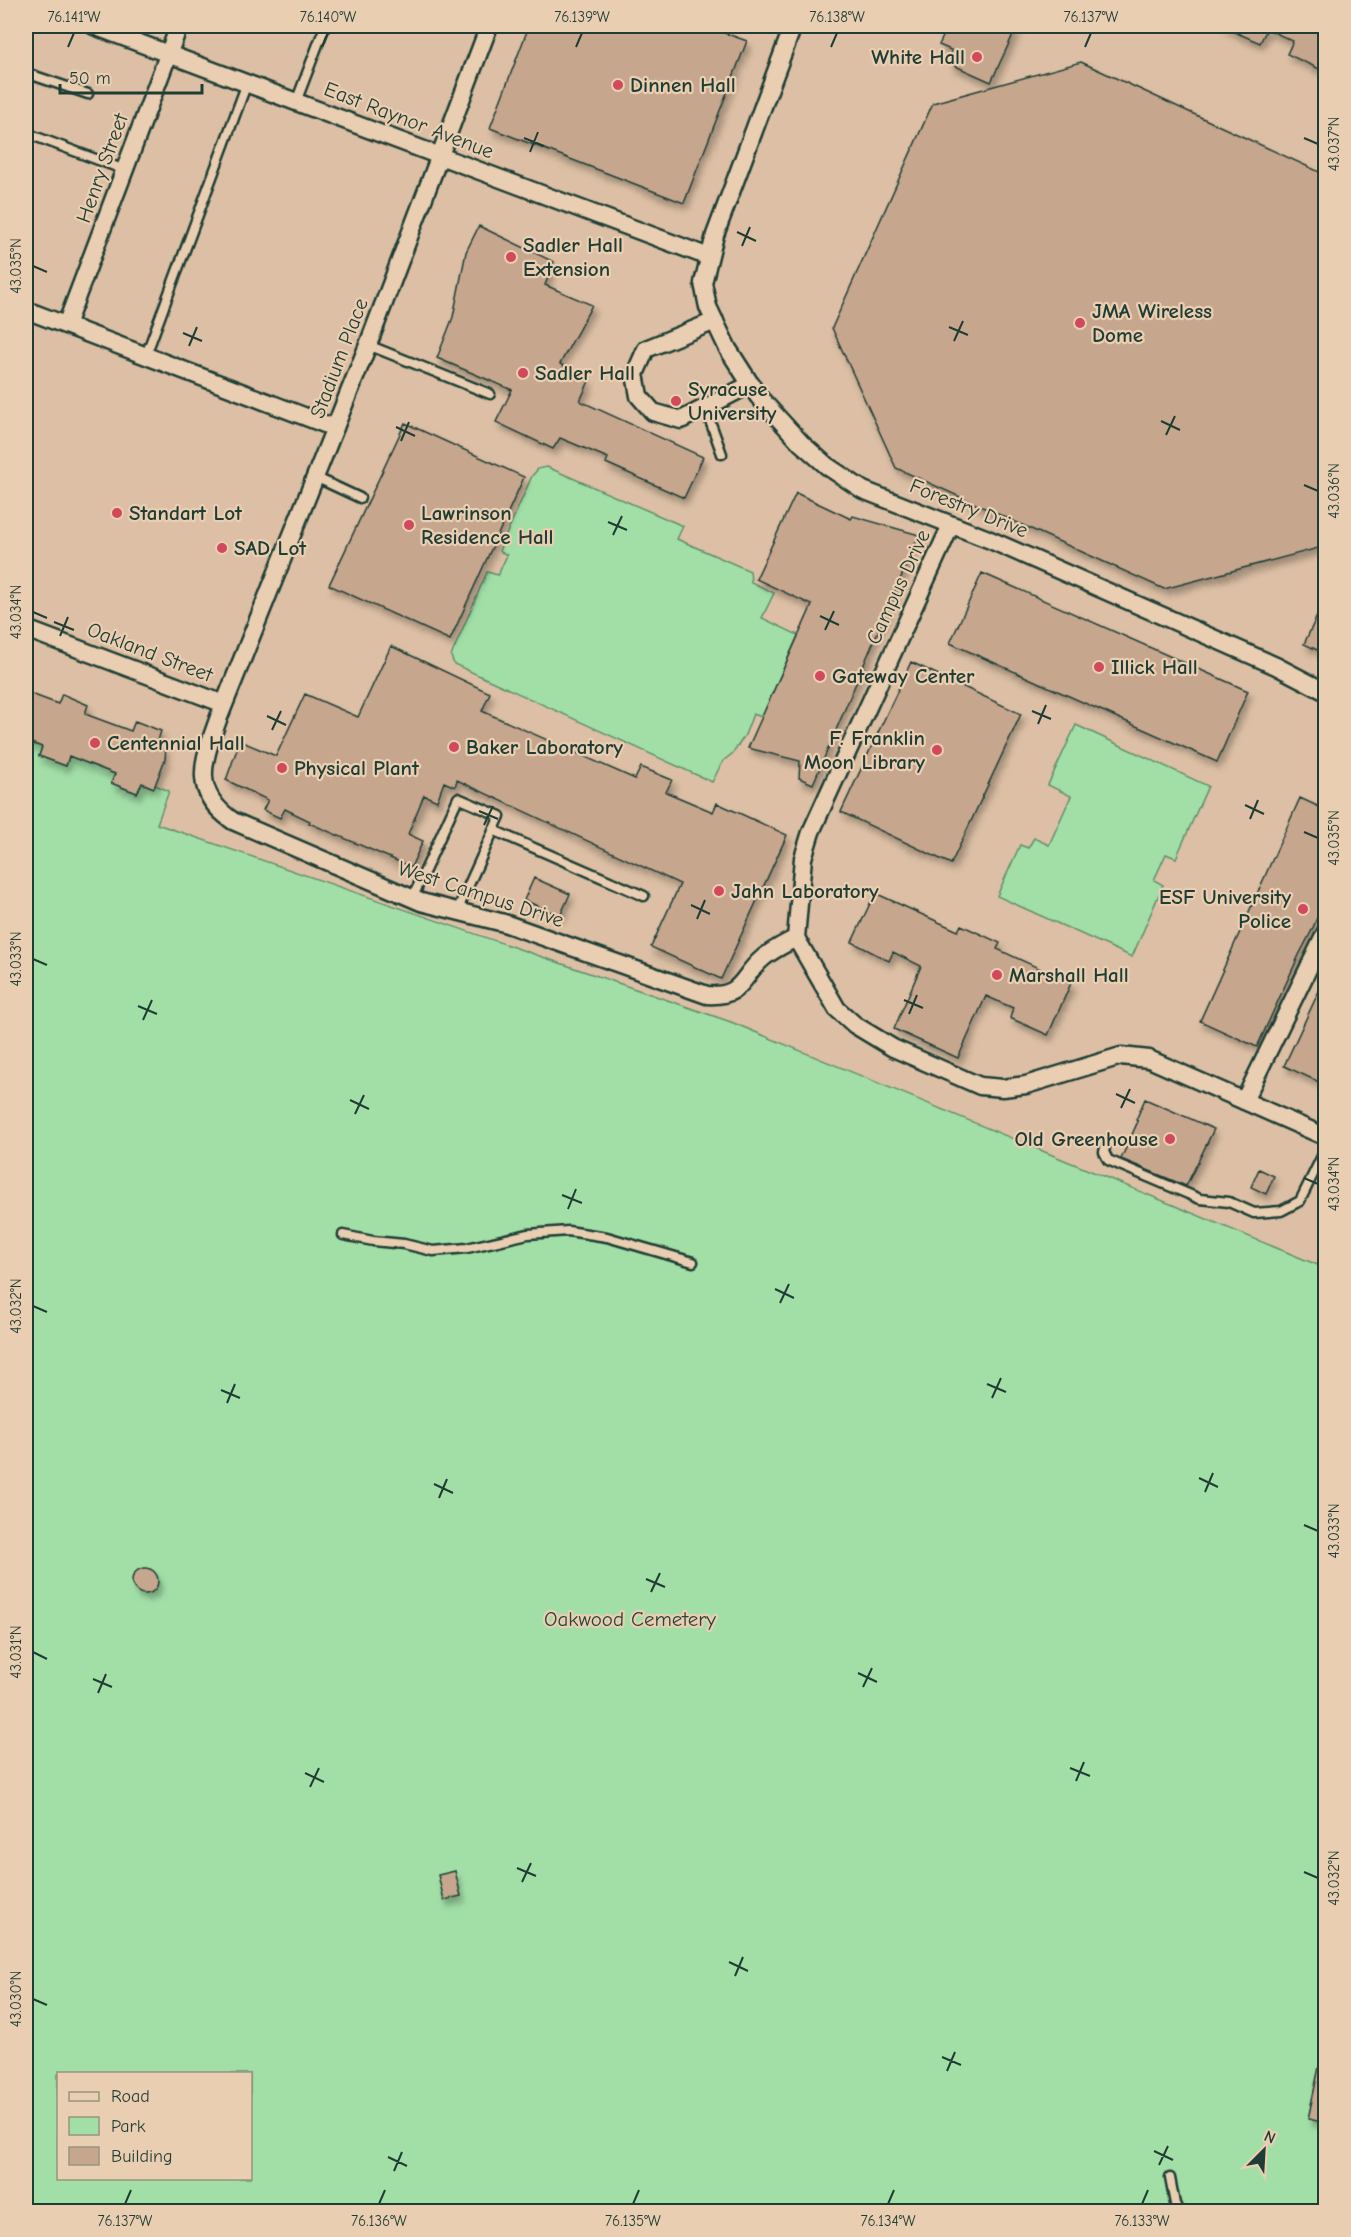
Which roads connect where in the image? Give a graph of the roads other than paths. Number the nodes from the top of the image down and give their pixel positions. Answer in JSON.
{"nodes":[{"id":1,"x":94,"y":26,"type":"edge"},
{"id":2,"x":179,"y":26,"type":"edge"},
{"id":3,"x":325,"y":26,"type":"edge"},
{"id":4,"x":489,"y":26,"type":"edge"},
{"id":5,"x":793,"y":26,"type":"edge"},
{"id":6,"x":169,"y":54,"type":"junction"},
{"id":7,"x":26,"y":73,"type":"edge"},
{"id":8,"x":247,"y":83,"type":"junction"},
{"id":9,"x":88,"y":94,"type":"dead end"},
{"id":10,"x":296,"y":102,"type":"junction"},
{"id":11,"x":26,"y":133,"type":"edge"},
{"id":12,"x":441,"y":156,"type":"junction"},
{"id":13,"x":125,"y":170,"type":"junction"},
{"id":14,"x":709,"y":257,"type":"junction"},
{"id":15,"x":26,"y":310,"type":"edge"},
{"id":16,"x":714,"y":321,"type":"junction"},
{"id":17,"x":66,"y":325,"type":"junction"},
{"id":18,"x":368,"y":345,"type":"junction"},
{"id":19,"x":146,"y":355,"type":"junction"},
{"id":20,"x":751,"y":384,"type":"junction"},
{"id":21,"x":490,"y":394,"type":"dead end"},
{"id":22,"x":705,"y":407,"type":"junction"},
{"id":23,"x":335,"y":428,"type":"junction"},
{"id":24,"x":722,"y":454,"type":"dead end"},
{"id":25,"x":315,"y":477,"type":"junction"},
{"id":26,"x":360,"y":498,"type":"dead end"},
{"id":27,"x":951,"y":525,"type":"junction"},
{"id":28,"x":26,"y":629,"type":"edge"},
{"id":29,"x":1326,"y":692,"type":"edge"},
{"id":30,"x":224,"y":704,"type":"junction"},
{"id":31,"x":493,"y":830,"type":"junction"},
{"id":32,"x":644,"y":896,"type":"dead end"},
{"id":33,"x":412,"y":899,"type":"junction"},
{"id":34,"x":457,"y":911,"type":"junction"},
{"id":35,"x":1326,"y":932,"type":"edge"},
{"id":36,"x":796,"y":938,"type":"junction"},
{"id":37,"x":1244,"y":1101,"type":"junction"},
{"id":38,"x":1326,"y":1137,"type":"edge"},
{"id":39,"x":1106,"y":1143,"type":"dead end"},
{"id":40,"x":1326,"y":1148,"type":"edge"},
{"id":41,"x":343,"y":1235,"type":"dead end"},
{"id":42,"x":693,"y":1262,"type":"dead end"},
{"id":43,"x":1170,"y":2178,"type":"dead end"},
{"id":44,"x":1179,"y":2211,"type":"edge"}],
"edges":[{"from":1,"to":6,"type":"street","name":"East Raynor Avenue"},
{"from":2,"to":6,"type":"street","name":"Henry Street"},
{"from":3,"to":10,"type":"lane"},
{"from":4,"to":12,"type":"street","name":"Stadium Place"},
{"from":5,"to":14,"type":"street","name":"Forestry Drive"},
{"from":6,"to":8,"type":"street","name":"East Raynor Avenue"},
{"from":6,"to":13,"type":"street","name":"Henry Street"},
{"from":7,"to":9,"type":"lane"},
{"from":8,"to":10,"type":"street","name":"East Raynor Avenue"},
{"from":8,"to":19,"type":"lane"},
{"from":10,"to":12,"type":"street","name":"East Raynor Avenue"},
{"from":11,"to":13,"type":"lane"},
{"from":12,"to":14,"type":"street","name":"East Raynor Avenue"},
{"from":12,"to":18,"type":"street","name":"Stadium Place"},
{"from":13,"to":17,"type":"street","name":"Henry Street"},
{"from":14,"to":16,"type":"street","name":"Forestry Drive"},
{"from":15,"to":17,"type":"street"},
{"from":16,"to":20,"type":"street","name":"Forestry Drive"},
{"from":16,"to":22,"type":"street"},
{"from":17,"to":19,"type":"street"},
{"from":18,"to":21,"type":"lane"},
{"from":18,"to":23,"type":"street","name":"Stadium Place"},
{"from":19,"to":23,"type":"street"},
{"from":20,"to":22,"type":"street"},
{"from":20,"to":27,"type":"street","name":"Forestry Drive"},
{"from":22,"to":24,"type":"lane"},
{"from":23,"to":25,"type":"street","name":"Stadium Place"},
{"from":25,"to":26,"type":"lane"},
{"from":25,"to":30,"type":"street","name":"Stadium Place"},
{"from":27,"to":29,"type":"street","name":"Forestry Drive"},
{"from":27,"to":36,"type":"street","name":"Campus Drive"},
{"from":28,"to":30,"type":"street","name":"Oakland Street"},
{"from":30,"to":33,"type":"street","name":"West Campus Drive"},
{"from":31,"to":32,"type":"lane"},
{"from":31,"to":33,"type":"lane"},
{"from":31,"to":34,"type":"lane"},
{"from":33,"to":34,"type":"street","name":"West Campus Drive"},
{"from":34,"to":36,"type":"street","name":"West Campus Drive"},
{"from":35,"to":37,"type":"street"},
{"from":36,"to":37,"type":"street"},
{"from":37,"to":38,"type":"street"},
{"from":39,"to":40,"type":"lane"},
{"from":41,"to":42,"type":"lane"},
{"from":43,"to":44,"type":"lane"}]}
